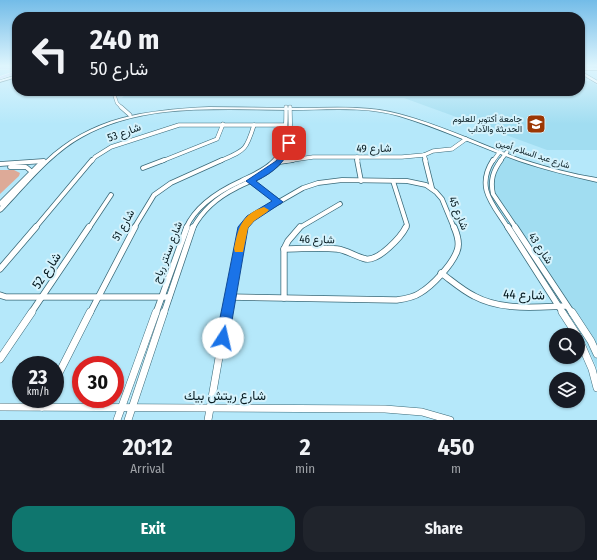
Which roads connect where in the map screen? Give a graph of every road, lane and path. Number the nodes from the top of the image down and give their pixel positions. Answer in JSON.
{"nodes":[{"id":1,"x":115,"y":96,"type":"edge"},
{"id":2,"x":189,"y":108,"type":"junction"},
{"id":3,"x":288,"y":108,"type":"junction"},
{"id":4,"x":130,"y":115,"type":"junction"},
{"id":5,"x":223,"y":124,"type":"junction"},
{"id":6,"x":254,"y":125,"type":"junction"},
{"id":7,"x":286,"y":129,"type":"junction"},
{"id":8,"x":466,"y":139,"type":"junction"},
{"id":9,"x":501,"y":151,"type":"junction"},
{"id":10,"x":506,"y":153,"type":"junction"},
{"id":11,"x":424,"y":155,"type":"junction"},
{"id":12,"x":357,"y":157,"type":"junction"},
{"id":13,"x":47,"y":161,"type":"junction"},
{"id":14,"x":279,"y":162,"type":"junction"},
{"id":15,"x":2,"y":165,"type":"edge"},
{"id":16,"x":143,"y":168,"type":"dead end"},
{"id":17,"x":31,"y":175,"type":"junction"},
{"id":18,"x":597,"y":179,"type":"edge"},
{"id":19,"x":248,"y":180,"type":"junction"},
{"id":20,"x":362,"y":180,"type":"junction"},
{"id":21,"x":393,"y":181,"type":"junction"},
{"id":22,"x":432,"y":188,"type":"junction"},
{"id":23,"x":111,"y":195,"type":"dead end"},
{"id":24,"x":278,"y":202,"type":"junction"},
{"id":25,"x":0,"y":204,"type":"edge"},
{"id":26,"x":340,"y":204,"type":"dead end"},
{"id":27,"x":0,"y":210,"type":"edge"},
{"id":28,"x":284,"y":249,"type":"junction"},
{"id":29,"x":0,"y":269,"type":"edge"},
{"id":30,"x":441,"y":273,"type":"junction"},
{"id":31,"x":0,"y":294,"type":"edge"},
{"id":32,"x":42,"y":297,"type":"junction"},
{"id":33,"x":98,"y":297,"type":"junction"},
{"id":34,"x":161,"y":297,"type":"junction"},
{"id":35,"x":168,"y":297,"type":"junction"},
{"id":36,"x":230,"y":297,"type":"junction"},
{"id":37,"x":284,"y":298,"type":"junction"},
{"id":38,"x":558,"y":306,"type":"junction"},
{"id":39,"x":566,"y":306,"type":"junction"},
{"id":40,"x":572,"y":328,"type":"edge"},
{"id":41,"x":585,"y":354,"type":"edge"},
{"id":42,"x":597,"y":354,"type":"edge"},
{"id":43,"x":0,"y":359,"type":"edge"},
{"id":44,"x":64,"y":363,"type":"edge"},
{"id":45,"x":597,"y":388,"type":"edge"},
{"id":46,"x":124,"y":401,"type":"edge"},
{"id":47,"x":0,"y":407,"type":"edge"},
{"id":48,"x":12,"y":407,"type":"edge"},
{"id":49,"x":124,"y":407,"type":"edge"},
{"id":50,"x":132,"y":407,"type":"junction"},
{"id":51,"x":210,"y":407,"type":"junction"},
{"id":52,"x":122,"y":408,"type":"edge"},
{"id":53,"x":117,"y":420,"type":"edge"},
{"id":54,"x":128,"y":420,"type":"edge"},
{"id":55,"x":208,"y":420,"type":"edge"},
{"id":56,"x":450,"y":420,"type":"edge"}],
"edges":[{"from":1,"to":4,"type":"street"},
{"from":2,"to":3,"type":"street","name":"شارع عبد السلام أمين"},
{"from":2,"to":4,"type":"street","name":"شارع عبد السلام أمين"},
{"from":2,"to":13,"type":"street","name":"شارع عبد السلام أمين"},
{"from":3,"to":7,"type":"street","name":"شارع سنتر رباح"},
{"from":3,"to":8,"type":"street","name":"شارع عبد السلام أمين"},
{"from":3,"to":9,"type":"street","name":"شارع عبد السلام أمين"},
{"from":4,"to":13,"type":"street","name":"شارع عبد السلام أمين"},
{"from":5,"to":6,"type":"street","name":"شارع 53"},
{"from":5,"to":16,"type":"street"},
{"from":5,"to":29,"type":"street","name":"شارع 53"},
{"from":6,"to":7,"type":"street","name":"شارع 53"},
{"from":6,"to":33,"type":"street","name":"شارع 51"},
{"from":7,"to":14,"type":"street","name":"شارع سنتر رباح"},
{"from":7,"to":19,"type":"street","name":"شارع سنتر رباح"},
{"from":8,"to":9,"type":"street","name":"شارع عبد السلام أمين"},
{"from":8,"to":11,"type":"street","name":"شارع 49"},
{"from":9,"to":10,"type":"street","name":"شارع عبد السلام أمين"},
{"from":9,"to":38,"type":"street","name":"شارع 43"},
{"from":10,"to":18,"type":"street","name":"شارع عبد السلام أمين"},
{"from":10,"to":39,"type":"street","name":"شارع 43"},
{"from":11,"to":12,"type":"street","name":"شارع 49"},
{"from":11,"to":22,"type":"street"},
{"from":12,"to":14,"type":"street","name":"شارع 49"},
{"from":12,"to":20,"type":"street"},
{"from":13,"to":15,"type":"street"},
{"from":13,"to":17,"type":"street","name":"شارع عبد السلام أمين"},
{"from":14,"to":19,"type":"street","name":"شارع سنتر رباح"},
{"from":15,"to":17,"type":"street"},
{"from":17,"to":25,"type":"street","name":"شارع عبد السلام أمين"},
{"from":17,"to":27,"type":"street","name":"شارع عبد السلام أمين"},
{"from":19,"to":24,"type":"street"},
{"from":19,"to":34,"type":"street","name":"شارع سنتر رباح"},
{"from":19,"to":35,"type":"street","name":"شارع سنتر رباح"},
{"from":20,"to":21,"type":"street"},
{"from":20,"to":24,"type":"street"},
{"from":21,"to":22,"type":"street"},
{"from":21,"to":28,"type":"street","name":"شارع 46"},
{"from":22,"to":30,"type":"street","name":"شارع 45"},
{"from":23,"to":32,"type":"street","name":"شارع 52"},
{"from":24,"to":36,"type":"street"},
{"from":26,"to":28,"type":"street"},
{"from":28,"to":37,"type":"street"},
{"from":30,"to":37,"type":"street","name":"شارع 45"},
{"from":30,"to":38,"type":"street","name":"شارع 44"},
{"from":31,"to":32,"type":"street"},
{"from":32,"to":33,"type":"street"},
{"from":32,"to":43,"type":"street","name":"شارع 52"},
{"from":33,"to":34,"type":"street"},
{"from":33,"to":44,"type":"street","name":"شارع 51"},
{"from":34,"to":35,"type":"street"},
{"from":34,"to":46,"type":"street","name":"شارع سنتر رباح"},
{"from":35,"to":50,"type":"street","name":"شارع سنتر رباح"},
{"from":36,"to":37,"type":"street","name":"شارع 45"},
{"from":36,"to":51,"type":"street"},
{"from":38,"to":39,"type":"street","name":"شارع 44"},
{"from":38,"to":40,"type":"street","name":"شارع 43"},
{"from":39,"to":42,"type":"street","name":"شارع 43"},
{"from":41,"to":45,"type":"street","name":"شارع 43"},
{"from":47,"to":48,"type":"street","name":"شارع ريتش بيك"},
{"from":49,"to":50,"type":"street","name":"شارع ريتش بيك"},
{"from":50,"to":51,"type":"street","name":"شارع ريتش بيك"},
{"from":50,"to":54,"type":"street","name":"شارع سنتر رباح"},
{"from":51,"to":55,"type":"street"},
{"from":51,"to":56,"type":"street","name":"شارع ريتش بيك"},
{"from":52,"to":53,"type":"street","name":"شارع سنتر رباح"}]}
